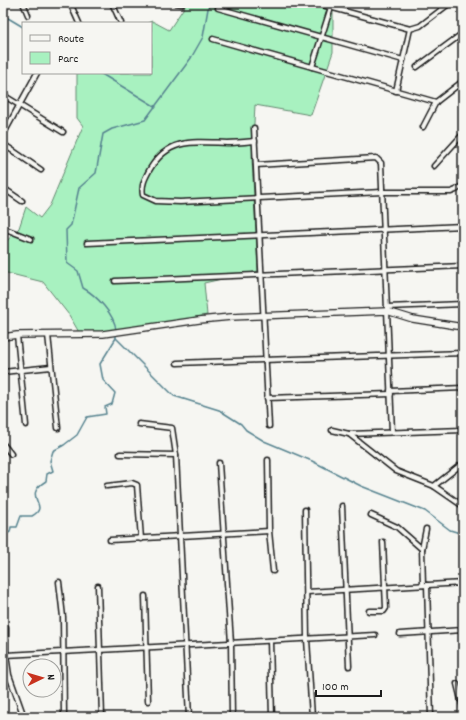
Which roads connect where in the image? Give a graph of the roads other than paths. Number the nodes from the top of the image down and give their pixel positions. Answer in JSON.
{"nodes":[{"id":1,"x":23,"y":3,"type":"edge"},
{"id":2,"x":70,"y":3,"type":"edge"},
{"id":3,"x":112,"y":3,"type":"edge"},
{"id":4,"x":176,"y":3,"type":"edge"},
{"id":5,"x":315,"y":3,"type":"edge"},
{"id":6,"x":450,"y":3,"type":"edge"},
{"id":7,"x":458,"y":3,"type":"edge"},
{"id":8,"x":182,"y":4,"type":"edge"},
{"id":9,"x":463,"y":5,"type":"edge"},
{"id":10,"x":218,"y":8,"type":"dead end"},
{"id":11,"x":331,"y":8,"type":"junction"},
{"id":12,"x":28,"y":15,"type":"dead end"},
{"id":13,"x":79,"y":22,"type":"edge"},
{"id":14,"x":121,"y":22,"type":"edge"},
{"id":15,"x":410,"y":29,"type":"junction"},
{"id":16,"x":463,"y":32,"type":"edge"},
{"id":17,"x":321,"y":38,"type":"junction"},
{"id":18,"x":213,"y":39,"type":"dead end"},
{"id":19,"x":403,"y":60,"type":"junction"},
{"id":20,"x":312,"y":67,"type":"junction"},
{"id":21,"x":417,"y":67,"type":"dead end"},
{"id":22,"x":36,"y":74,"type":"edge"},
{"id":23,"x":463,"y":81,"type":"edge"},
{"id":24,"x":396,"y":91,"type":"junction"},
{"id":25,"x":3,"y":95,"type":"edge"},
{"id":26,"x":436,"y":102,"type":"junction"},
{"id":27,"x":19,"y":105,"type":"junction"},
{"id":28,"x":423,"y":127,"type":"dead end"},
{"id":29,"x":254,"y":128,"type":"dead end"},
{"id":30,"x":63,"y":132,"type":"dead end"},
{"id":31,"x":463,"y":134,"type":"edge"},
{"id":32,"x":3,"y":135,"type":"edge"},
{"id":33,"x":254,"y":141,"type":"junction"},
{"id":34,"x":3,"y":144,"type":"edge"},
{"id":35,"x":256,"y":165,"type":"junction"},
{"id":36,"x":434,"y":166,"type":"dead end"},
{"id":37,"x":41,"y":170,"type":"dead end"},
{"id":38,"x":463,"y":185,"type":"edge"},
{"id":39,"x":3,"y":188,"type":"edge"},
{"id":40,"x":382,"y":192,"type":"junction"},
{"id":41,"x":257,"y":197,"type":"junction"},
{"id":42,"x":22,"y":201,"type":"dead end"},
{"id":43,"x":463,"y":226,"type":"edge"},
{"id":44,"x":3,"y":228,"type":"edge"},
{"id":45,"x":383,"y":229,"type":"junction"},
{"id":46,"x":259,"y":235,"type":"junction"},
{"id":47,"x":31,"y":240,"type":"dead end"},
{"id":48,"x":87,"y":243,"type":"dead end"},
{"id":49,"x":463,"y":266,"type":"edge"},
{"id":50,"x":385,"y":268,"type":"junction"},
{"id":51,"x":261,"y":275,"type":"junction"},
{"id":52,"x":115,"y":281,"type":"dead end"},
{"id":53,"x":463,"y":304,"type":"edge"},
{"id":54,"x":387,"y":309,"type":"junction"},
{"id":55,"x":263,"y":316,"type":"junction"},
{"id":56,"x":463,"y":328,"type":"edge"},
{"id":57,"x":17,"y":335,"type":"junction"},
{"id":58,"x":48,"y":336,"type":"junction"},
{"id":59,"x":3,"y":337,"type":"edge"},
{"id":60,"x":463,"y":353,"type":"edge"},
{"id":61,"x":389,"y":354,"type":"junction"},
{"id":62,"x":266,"y":359,"type":"junction"},
{"id":63,"x":178,"y":363,"type":"dead end"},
{"id":64,"x":51,"y":367,"type":"junction"},
{"id":65,"x":21,"y":370,"type":"junction"},
{"id":66,"x":3,"y":372,"type":"edge"},
{"id":67,"x":463,"y":388,"type":"edge"},
{"id":68,"x":390,"y":392,"type":"junction"},
{"id":69,"x":267,"y":398,"type":"junction"},
{"id":70,"x":139,"y":424,"type":"dead end"},
{"id":71,"x":26,"y":425,"type":"dead end"},
{"id":72,"x":269,"y":426,"type":"dead end"},
{"id":73,"x":58,"y":428,"type":"dead end"},
{"id":74,"x":332,"y":430,"type":"dead end"},
{"id":75,"x":463,"y":430,"type":"edge"},
{"id":76,"x":392,"y":432,"type":"junction"},
{"id":77,"x":349,"y":434,"type":"junction"},
{"id":78,"x":3,"y":444,"type":"edge"},
{"id":79,"x":11,"y":454,"type":"dead end"},
{"id":80,"x":120,"y":454,"type":"dead end"},
{"id":81,"x":176,"y":455,"type":"junction"},
{"id":82,"x":268,"y":460,"type":"dead end"},
{"id":83,"x":219,"y":463,"type":"dead end"},
{"id":84,"x":463,"y":463,"type":"edge"},
{"id":85,"x":108,"y":486,"type":"dead end"},
{"id":86,"x":434,"y":486,"type":"junction"},
{"id":87,"x":342,"y":506,"type":"dead end"},
{"id":88,"x":463,"y":506,"type":"edge"},
{"id":89,"x":305,"y":510,"type":"dead end"},
{"id":90,"x":372,"y":515,"type":"dead end"},
{"id":91,"x":426,"y":529,"type":"dead end"},
{"id":92,"x":269,"y":531,"type":"junction"},
{"id":93,"x":224,"y":534,"type":"junction"},
{"id":94,"x":179,"y":536,"type":"junction"},
{"id":95,"x":141,"y":538,"type":"junction"},
{"id":96,"x":110,"y":540,"type":"dead end"},
{"id":97,"x":383,"y":542,"type":"dead end"},
{"id":98,"x":422,"y":549,"type":"junction"},
{"id":99,"x":273,"y":572,"type":"dead end"},
{"id":100,"x":59,"y":582,"type":"dead end"},
{"id":101,"x":463,"y":583,"type":"edge"},
{"id":102,"x":425,"y":585,"type":"junction"},
{"id":103,"x":98,"y":586,"type":"dead end"},
{"id":104,"x":384,"y":588,"type":"junction"},
{"id":105,"x":344,"y":590,"type":"junction"},
{"id":106,"x":307,"y":592,"type":"junction"},
{"id":107,"x":145,"y":596,"type":"dead end"},
{"id":108,"x":369,"y":611,"type":"dead end"},
{"id":109,"x":6,"y":627,"type":"dead end"},
{"id":110,"x":463,"y":630,"type":"edge"},
{"id":111,"x":428,"y":632,"type":"junction"},
{"id":112,"x":400,"y":634,"type":"dead end"},
{"id":113,"x":375,"y":636,"type":"dead end"},
{"id":114,"x":347,"y":637,"type":"junction"},
{"id":115,"x":307,"y":639,"type":"junction"},
{"id":116,"x":270,"y":641,"type":"junction"},
{"id":117,"x":231,"y":643,"type":"junction"},
{"id":118,"x":184,"y":646,"type":"junction"},
{"id":119,"x":146,"y":648,"type":"junction"},
{"id":120,"x":100,"y":650,"type":"junction"},
{"id":121,"x":63,"y":652,"type":"junction"},
{"id":122,"x":6,"y":656,"type":"junction"},
{"id":123,"x":349,"y":666,"type":"dead end"},
{"id":124,"x":457,"y":684,"type":"dead end"},
{"id":125,"x":148,"y":701,"type":"dead end"},
{"id":126,"x":463,"y":708,"type":"edge"},
{"id":127,"x":24,"y":717,"type":"edge"},
{"id":128,"x":64,"y":717,"type":"edge"},
{"id":129,"x":102,"y":717,"type":"edge"},
{"id":130,"x":189,"y":717,"type":"edge"},
{"id":131,"x":232,"y":717,"type":"edge"},
{"id":132,"x":272,"y":717,"type":"edge"},
{"id":133,"x":312,"y":717,"type":"edge"},
{"id":134,"x":431,"y":717,"type":"edge"}],
"edges":[{"from":1,"to":12,"type":"street"},
{"from":2,"to":13,"type":"street"},
{"from":3,"to":14,"type":"street"},
{"from":4,"to":8,"type":"street"},
{"from":5,"to":11,"type":"street"},
{"from":6,"to":15,"type":"street"},
{"from":7,"to":9,"type":"street"},
{"from":10,"to":17,"type":"street"},
{"from":11,"to":15,"type":"street"},
{"from":11,"to":17,"type":"street"},
{"from":15,"to":19,"type":"street"},
{"from":16,"to":21,"type":"street"},
{"from":17,"to":19,"type":"street"},
{"from":17,"to":20,"type":"street"},
{"from":18,"to":20,"type":"street"},
{"from":19,"to":24,"type":"street"},
{"from":20,"to":24,"type":"street"},
{"from":22,"to":27,"type":"street"},
{"from":23,"to":26,"type":"street"},
{"from":24,"to":26,"type":"street"},
{"from":25,"to":27,"type":"street"},
{"from":26,"to":28,"type":"street"},
{"from":27,"to":30,"type":"street"},
{"from":27,"to":32,"type":"street"},
{"from":29,"to":33,"type":"street"},
{"from":31,"to":36,"type":"street"},
{"from":33,"to":35,"type":"street"},
{"from":33,"to":41,"type":"street"},
{"from":34,"to":37,"type":"street"},
{"from":35,"to":40,"type":"street"},
{"from":35,"to":41,"type":"street"},
{"from":38,"to":40,"type":"street"},
{"from":39,"to":42,"type":"street"},
{"from":40,"to":41,"type":"street"},
{"from":40,"to":45,"type":"street"},
{"from":41,"to":46,"type":"street"},
{"from":43,"to":45,"type":"street"},
{"from":44,"to":47,"type":"street"},
{"from":45,"to":46,"type":"street"},
{"from":45,"to":50,"type":"street"},
{"from":46,"to":48,"type":"street"},
{"from":46,"to":51,"type":"street"},
{"from":49,"to":50,"type":"street"},
{"from":50,"to":51,"type":"street"},
{"from":50,"to":54,"type":"street"},
{"from":51,"to":52,"type":"street"},
{"from":51,"to":55,"type":"street"},
{"from":53,"to":54,"type":"street"},
{"from":54,"to":55,"type":"street"},
{"from":54,"to":56,"type":"street"},
{"from":54,"to":61,"type":"street"},
{"from":55,"to":58,"type":"street"},
{"from":55,"to":62,"type":"street"},
{"from":57,"to":58,"type":"street"},
{"from":57,"to":59,"type":"street"},
{"from":57,"to":65,"type":"street"},
{"from":58,"to":64,"type":"street"},
{"from":60,"to":61,"type":"street"},
{"from":61,"to":62,"type":"street"},
{"from":61,"to":68,"type":"street"},
{"from":62,"to":63,"type":"street"},
{"from":62,"to":69,"type":"street"},
{"from":64,"to":65,"type":"street"},
{"from":64,"to":73,"type":"street"},
{"from":65,"to":66,"type":"street"},
{"from":65,"to":71,"type":"street"},
{"from":67,"to":68,"type":"street"},
{"from":68,"to":69,"type":"street"},
{"from":68,"to":76,"type":"street"},
{"from":69,"to":72,"type":"street"},
{"from":70,"to":81,"type":"street"},
{"from":74,"to":77,"type":"street"},
{"from":75,"to":76,"type":"street"},
{"from":76,"to":77,"type":"street"},
{"from":77,"to":86,"type":"street"},
{"from":78,"to":79,"type":"street"},
{"from":80,"to":81,"type":"street"},
{"from":81,"to":94,"type":"street"},
{"from":82,"to":92,"type":"street"},
{"from":83,"to":93,"type":"street"},
{"from":84,"to":86,"type":"street"},
{"from":85,"to":95,"type":"street"},
{"from":86,"to":88,"type":"street"},
{"from":87,"to":105,"type":"street"},
{"from":89,"to":106,"type":"street"},
{"from":90,"to":98,"type":"street"},
{"from":91,"to":98,"type":"street"},
{"from":92,"to":93,"type":"street"},
{"from":92,"to":99,"type":"street"},
{"from":93,"to":94,"type":"street"},
{"from":93,"to":117,"type":"street"},
{"from":94,"to":95,"type":"street"},
{"from":94,"to":118,"type":"street"},
{"from":95,"to":96,"type":"street"},
{"from":97,"to":104,"type":"street"},
{"from":98,"to":102,"type":"street"},
{"from":100,"to":121,"type":"street"},
{"from":101,"to":102,"type":"street"},
{"from":102,"to":104,"type":"street"},
{"from":102,"to":111,"type":"street"},
{"from":103,"to":120,"type":"street"},
{"from":104,"to":105,"type":"street"},
{"from":104,"to":108,"type":"street"},
{"from":105,"to":106,"type":"street"},
{"from":105,"to":114,"type":"street"},
{"from":106,"to":115,"type":"street"},
{"from":107,"to":119,"type":"street"},
{"from":109,"to":122,"type":"street"},
{"from":110,"to":111,"type":"street"},
{"from":111,"to":112,"type":"street"},
{"from":111,"to":134,"type":"street"},
{"from":113,"to":114,"type":"street"},
{"from":114,"to":115,"type":"street"},
{"from":114,"to":123,"type":"street"},
{"from":115,"to":116,"type":"street"},
{"from":115,"to":133,"type":"street"},
{"from":116,"to":117,"type":"street"},
{"from":116,"to":132,"type":"street"},
{"from":117,"to":118,"type":"street"},
{"from":117,"to":131,"type":"street"},
{"from":118,"to":119,"type":"street"},
{"from":118,"to":130,"type":"street"},
{"from":119,"to":120,"type":"street"},
{"from":119,"to":125,"type":"street"},
{"from":120,"to":121,"type":"street"},
{"from":120,"to":129,"type":"street"},
{"from":121,"to":122,"type":"street"},
{"from":121,"to":128,"type":"street"},
{"from":122,"to":127,"type":"street"},
{"from":124,"to":126,"type":"street"}]}
